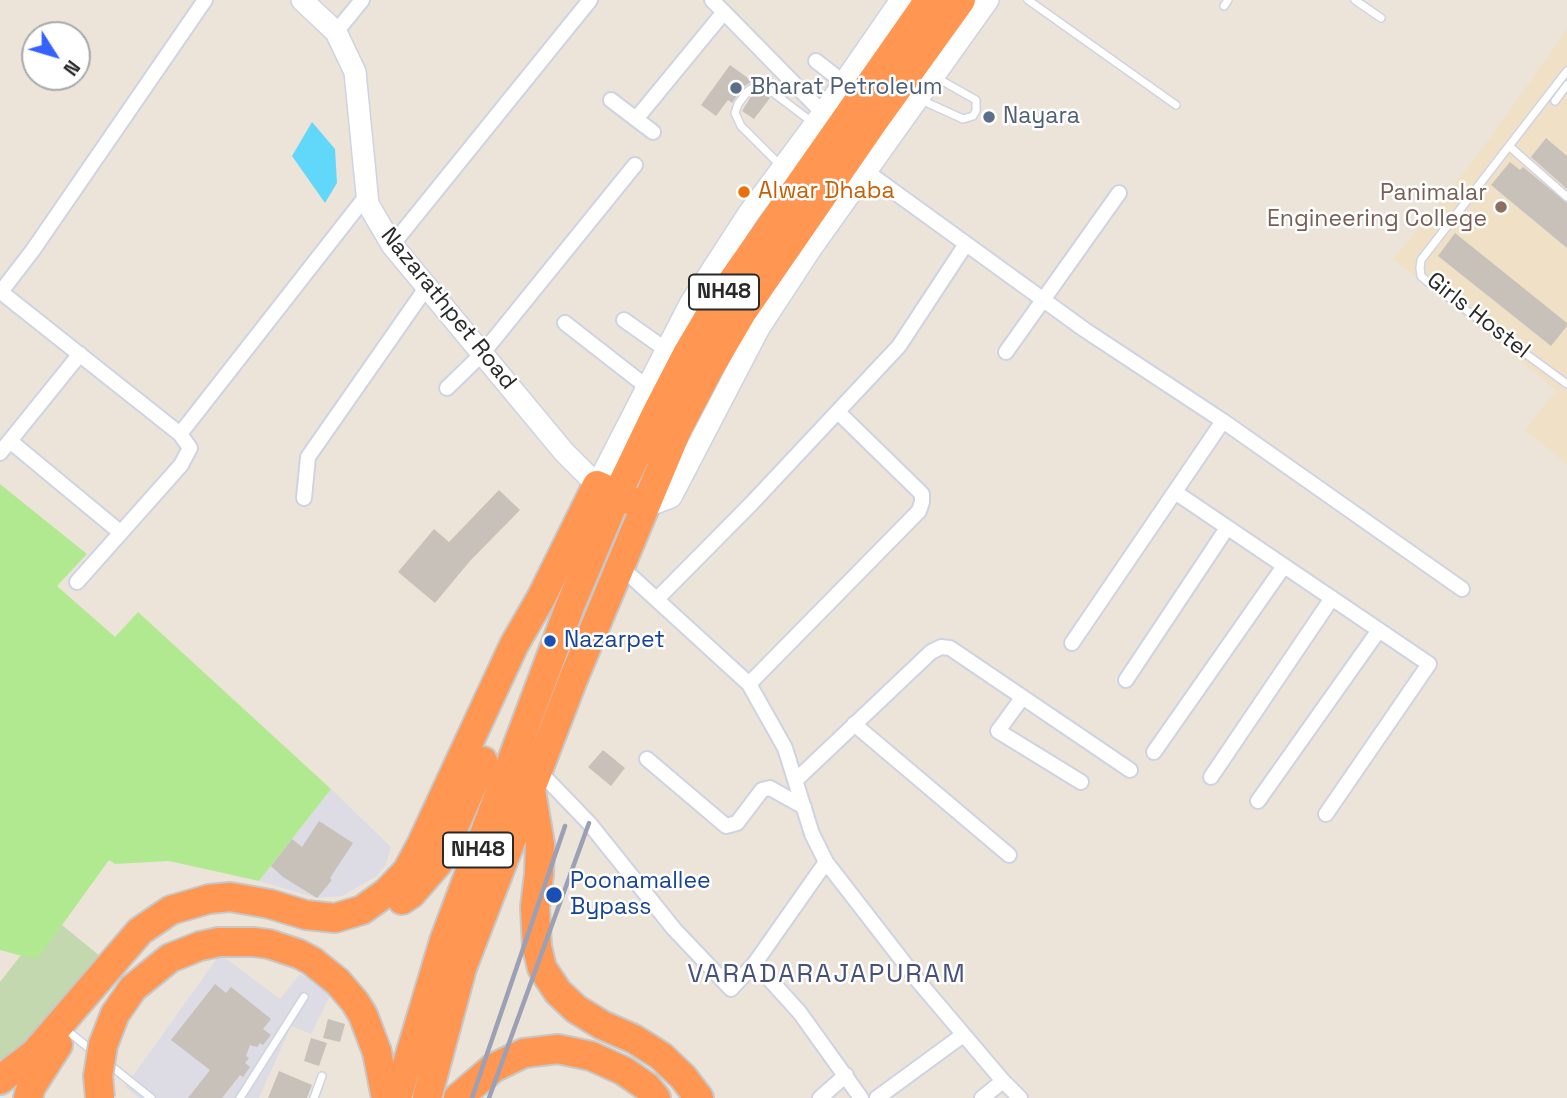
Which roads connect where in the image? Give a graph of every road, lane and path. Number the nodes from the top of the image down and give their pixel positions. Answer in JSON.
{"nodes":[{"id":1,"x":205,"y":0,"type":"edge"},
{"id":2,"x":302,"y":0,"type":"edge"},
{"id":3,"x":362,"y":0,"type":"edge"},
{"id":4,"x":590,"y":0,"type":"edge"},
{"id":5,"x":712,"y":0,"type":"edge"},
{"id":6,"x":901,"y":0,"type":"edge"},
{"id":7,"x":929,"y":0,"type":"edge"},
{"id":8,"x":961,"y":0,"type":"edge"},
{"id":9,"x":988,"y":0,"type":"edge"},
{"id":10,"x":1028,"y":0,"type":"edge"},
{"id":11,"x":1355,"y":0,"type":"edge"},
{"id":12,"x":724,"y":12,"type":"junction"},
{"id":13,"x":1381,"y":18,"type":"dead end"},
{"id":14,"x":336,"y":32,"type":"junction"},
{"id":15,"x":816,"y":61,"type":"dead end"},
{"id":16,"x":1567,"y":71,"type":"edge"},
{"id":17,"x":922,"y":80,"type":"junction"},
{"id":18,"x":843,"y":82,"type":"junction"},
{"id":19,"x":1567,"y":85,"type":"edge"},
{"id":20,"x":611,"y":100,"type":"dead end"},
{"id":21,"x":1555,"y":101,"type":"dead end"},
{"id":22,"x":1176,"y":105,"type":"dead end"},
{"id":23,"x":636,"y":119,"type":"junction"},
{"id":24,"x":819,"y":119,"type":"junction"},
{"id":25,"x":653,"y":132,"type":"dead end"},
{"id":26,"x":1509,"y":146,"type":"junction"},
{"id":27,"x":635,"y":165,"type":"dead end"},
{"id":28,"x":867,"y":172,"type":"junction"},
{"id":29,"x":782,"y":183,"type":"junction"},
{"id":30,"x":1119,"y":192,"type":"dead end"},
{"id":31,"x":367,"y":195,"type":"junction"},
{"id":32,"x":1567,"y":197,"type":"edge"},
{"id":33,"x":966,"y":244,"type":"junction"},
{"id":34,"x":392,"y":245,"type":"junction"},
{"id":35,"x":426,"y":288,"type":"junction"},
{"id":36,"x":1,"y":293,"type":"edge"},
{"id":37,"x":1043,"y":299,"type":"junction"},
{"id":38,"x":624,"y":320,"type":"dead end"},
{"id":39,"x":565,"y":323,"type":"dead end"},
{"id":40,"x":665,"y":349,"type":"junction"},
{"id":41,"x":1006,"y":352,"type":"dead end"},
{"id":42,"x":80,"y":354,"type":"junction"},
{"id":43,"x":482,"y":354,"type":"junction"},
{"id":44,"x":1567,"y":384,"type":"edge"},
{"id":45,"x":647,"y":387,"type":"junction"},
{"id":46,"x":447,"y":388,"type":"dead end"},
{"id":47,"x":838,"y":412,"type":"junction"},
{"id":48,"x":1223,"y":421,"type":"junction"},
{"id":49,"x":180,"y":434,"type":"junction"},
{"id":50,"x":10,"y":441,"type":"junction"},
{"id":51,"x":0,"y":453,"type":"edge"},
{"id":52,"x":607,"y":490,"type":"junction"},
{"id":53,"x":1175,"y":492,"type":"junction"},
{"id":54,"x":304,"y":498,"type":"dead end"},
{"id":55,"x":645,"y":507,"type":"junction"},
{"id":56,"x":1227,"y":527,"type":"junction"},
{"id":57,"x":121,"y":533,"type":"junction"},
{"id":58,"x":1284,"y":566,"type":"junction"},
{"id":59,"x":621,"y":567,"type":"junction"},
{"id":60,"x":77,"y":582,"type":"dead end"},
{"id":61,"x":1462,"y":589,"type":"dead end"},
{"id":62,"x":1332,"y":598,"type":"junction"},
{"id":63,"x":657,"y":599,"type":"junction"},
{"id":64,"x":1380,"y":631,"type":"junction"},
{"id":65,"x":1072,"y":643,"type":"dead end"},
{"id":66,"x":544,"y":674,"type":"junction"},
{"id":67,"x":1126,"y":680,"type":"dead end"},
{"id":68,"x":749,"y":684,"type":"junction"},
{"id":69,"x":1022,"y":698,"type":"junction"},
{"id":70,"x":854,"y":724,"type":"junction"},
{"id":71,"x":1154,"y":752,"type":"dead end"},
{"id":72,"x":647,"y":760,"type":"dead end"},
{"id":73,"x":1130,"y":769,"type":"dead end"},
{"id":74,"x":1211,"y":777,"type":"dead end"},
{"id":75,"x":534,"y":779,"type":"junction"},
{"id":76,"x":796,"y":780,"type":"junction"},
{"id":77,"x":1081,"y":782,"type":"dead end"},
{"id":78,"x":1258,"y":801,"type":"dead end"},
{"id":79,"x":804,"y":807,"type":"junction"},
{"id":80,"x":1326,"y":814,"type":"dead end"},
{"id":81,"x":520,"y":819,"type":"junction"},
{"id":82,"x":1009,"y":855,"type":"dead end"},
{"id":83,"x":825,"y":862,"type":"junction"},
{"id":84,"x":755,"y":963,"type":"junction"},
{"id":85,"x":304,"y":997,"type":"dead end"},
{"id":86,"x":64,"y":1028,"type":"junction"},
{"id":87,"x":963,"y":1035,"type":"junction"},
{"id":88,"x":846,"y":1075,"type":"junction"},
{"id":89,"x":322,"y":1076,"type":"dead end"},
{"id":90,"x":0,"y":1080,"type":"edge"},
{"id":91,"x":1003,"y":1081,"type":"junction"},
{"id":92,"x":28,"y":1098,"type":"edge"},
{"id":93,"x":100,"y":1098,"type":"edge"},
{"id":94,"x":151,"y":1098,"type":"edge"},
{"id":95,"x":240,"y":1098,"type":"edge"},
{"id":96,"x":314,"y":1098,"type":"edge"},
{"id":97,"x":386,"y":1098,"type":"edge"},
{"id":98,"x":397,"y":1098,"type":"edge"},
{"id":99,"x":427,"y":1098,"type":"edge"},
{"id":100,"x":458,"y":1098,"type":"edge"},
{"id":101,"x":656,"y":1098,"type":"edge"},
{"id":102,"x":680,"y":1098,"type":"edge"},
{"id":103,"x":699,"y":1098,"type":"edge"},
{"id":104,"x":820,"y":1098,"type":"edge"},
{"id":105,"x":861,"y":1098,"type":"edge"},
{"id":106,"x":877,"y":1098,"type":"edge"},
{"id":107,"x":982,"y":1098,"type":"edge"},
{"id":108,"x":1020,"y":1098,"type":"edge"}],
"edges":[{"from":1,"to":36,"type":"street"},
{"from":2,"to":14,"type":"street","name":"Nazarathpet Road"},
{"from":3,"to":14,"type":"street"},
{"from":4,"to":34,"type":"street"},
{"from":5,"to":12,"type":"street"},
{"from":6,"to":18,"type":"street"},
{"from":7,"to":29,"type":"highway","number":"NH48"},
{"from":8,"to":17,"type":"highway","number":"NH48"},
{"from":9,"to":17,"type":"street"},
{"from":10,"to":22,"type":"lane"},
{"from":11,"to":13,"type":"lane"},
{"from":12,"to":23,"type":"street"},
{"from":12,"to":24,"type":"street"},
{"from":14,"to":31,"type":"street","name":"Nazarathpet Road"},
{"from":15,"to":18,"type":"street"},
{"from":16,"to":26,"type":"lane","name":"Girls Hostel"},
{"from":17,"to":17,"type":"lane"},
{"from":17,"to":28,"type":"street"},
{"from":17,"to":55,"type":"highway","number":"NH48"},
{"from":18,"to":24,"type":"street"},
{"from":19,"to":21,"type":"lane"},
{"from":20,"to":23,"type":"street"},
{"from":23,"to":25,"type":"street"},
{"from":24,"to":29,"type":"street"},
{"from":24,"to":29,"type":"lane"},
{"from":26,"to":32,"type":"lane"},
{"from":26,"to":44,"type":"lane","name":"Girls Hostel"},
{"from":27,"to":43,"type":"street"},
{"from":28,"to":33,"type":"street"},
{"from":28,"to":55,"type":"street"},
{"from":29,"to":40,"type":"street"},
{"from":29,"to":52,"type":"highway","number":"NH48"},
{"from":30,"to":37,"type":"street"},
{"from":31,"to":34,"type":"street","name":"Nazarathpet Road"},
{"from":31,"to":49,"type":"street"},
{"from":33,"to":37,"type":"street"},
{"from":33,"to":47,"type":"street"},
{"from":34,"to":35,"type":"street","name":"Nazarathpet Road"},
{"from":35,"to":43,"type":"street","name":"Nazarathpet Road"},
{"from":35,"to":54,"type":"street"},
{"from":36,"to":42,"type":"street"},
{"from":37,"to":41,"type":"street"},
{"from":37,"to":48,"type":"street"},
{"from":38,"to":40,"type":"street"},
{"from":39,"to":45,"type":"street"},
{"from":40,"to":45,"type":"street"},
{"from":42,"to":49,"type":"street"},
{"from":42,"to":50,"type":"street"},
{"from":43,"to":46,"type":"street"},
{"from":43,"to":52,"type":"street","name":"Nazarathpet Road"},
{"from":45,"to":52,"type":"street"},
{"from":47,"to":63,"type":"street"},
{"from":47,"to":68,"type":"street"},
{"from":48,"to":53,"type":"street"},
{"from":48,"to":61,"type":"street"},
{"from":49,"to":57,"type":"street"},
{"from":50,"to":51,"type":"street"},
{"from":50,"to":57,"type":"street"},
{"from":52,"to":55,"type":"highway"},
{"from":52,"to":66,"type":"highway","number":"NH48"},
{"from":52,"to":86,"type":"highway"},
{"from":53,"to":56,"type":"street"},
{"from":53,"to":65,"type":"street"},
{"from":55,"to":59,"type":"highway","number":"NH48"},
{"from":56,"to":58,"type":"street"},
{"from":56,"to":67,"type":"street"},
{"from":57,"to":60,"type":"street"},
{"from":58,"to":62,"type":"street"},
{"from":58,"to":71,"type":"street"},
{"from":59,"to":63,"type":"street"},
{"from":59,"to":75,"type":"highway","number":"NH48"},
{"from":62,"to":64,"type":"street"},
{"from":62,"to":74,"type":"street"},
{"from":63,"to":68,"type":"street"},
{"from":64,"to":78,"type":"street"},
{"from":64,"to":80,"type":"street"},
{"from":66,"to":86,"type":"highway"},
{"from":66,"to":98,"type":"highway","number":"NH48"},
{"from":68,"to":76,"type":"street"},
{"from":69,"to":70,"type":"street"},
{"from":69,"to":73,"type":"street"},
{"from":69,"to":77,"type":"street"},
{"from":70,"to":76,"type":"street"},
{"from":70,"to":82,"type":"street"},
{"from":72,"to":79,"type":"street"},
{"from":75,"to":81,"type":"highway","number":"NH48"},
{"from":75,"to":84,"type":"street"},
{"from":75,"to":103,"type":"highway"},
{"from":76,"to":79,"type":"street"},
{"from":79,"to":83,"type":"street"},
{"from":81,"to":99,"type":"highway","number":"NH48"},
{"from":81,"to":102,"type":"highway"},
{"from":83,"to":84,"type":"street"},
{"from":83,"to":87,"type":"street"},
{"from":84,"to":88,"type":"street"},
{"from":85,"to":95,"type":"lane"},
{"from":86,"to":90,"type":"highway"},
{"from":86,"to":92,"type":"highway"},
{"from":86,"to":94,"type":"lane"},
{"from":87,"to":91,"type":"street"},
{"from":87,"to":106,"type":"street"},
{"from":88,"to":104,"type":"street"},
{"from":88,"to":105,"type":"street"},
{"from":89,"to":96,"type":"lane"},
{"from":91,"to":107,"type":"street"},
{"from":91,"to":108,"type":"street"},
{"from":93,"to":97,"type":"highway","bridge":true},
{"from":100,"to":101,"type":"highway"}]}
